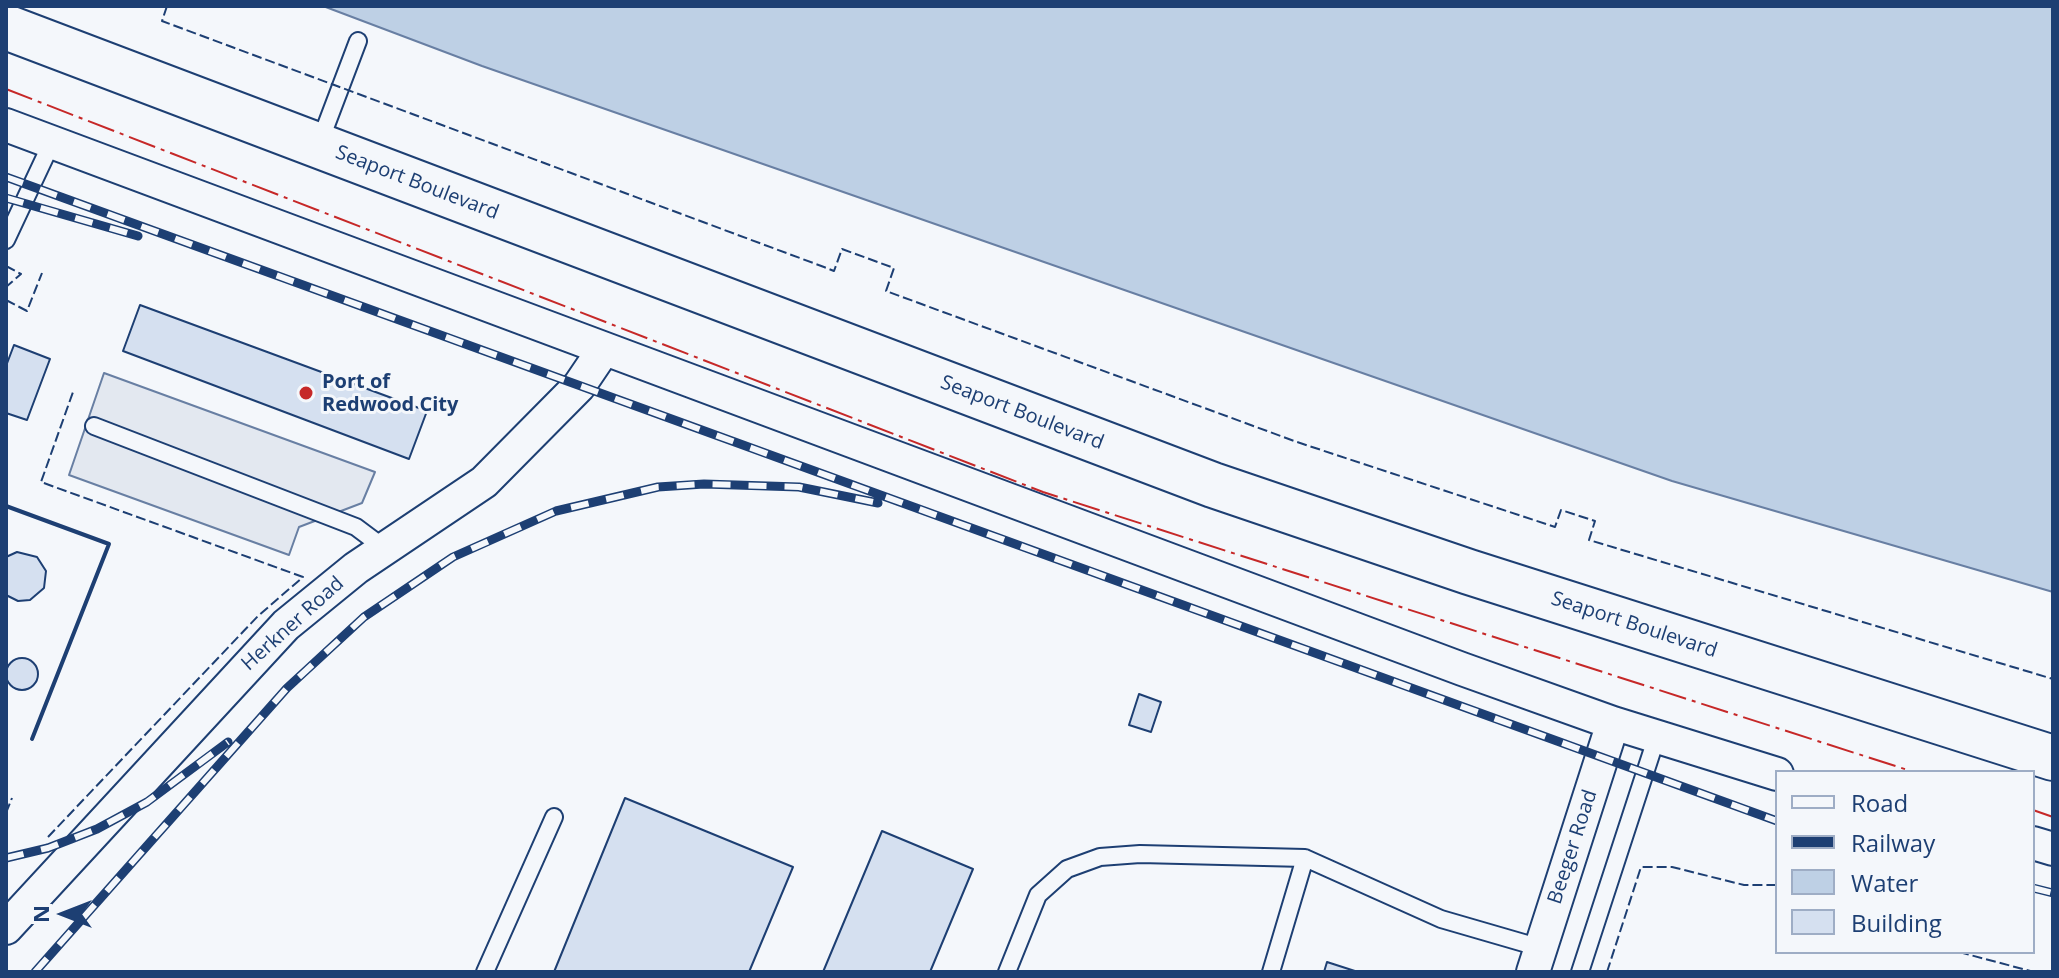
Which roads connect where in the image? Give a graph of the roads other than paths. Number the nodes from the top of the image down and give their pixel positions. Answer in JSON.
{"nodes":[{"id":1,"x":6,"y":27,"type":"edge"},
{"id":2,"x":358,"y":41,"type":"dead end"},
{"id":3,"x":6,"y":125,"type":"edge"},
{"id":4,"x":52,"y":142,"type":"junction"},
{"id":5,"x":319,"y":146,"type":"junction"},
{"id":6,"x":6,"y":240,"type":"edge"},
{"id":7,"x":604,"y":349,"type":"junction"},
{"id":8,"x":94,"y":426,"type":"dead end"},
{"id":9,"x":384,"y":548,"type":"junction"},
{"id":10,"x":1613,"y":723,"type":"junction"},
{"id":11,"x":1657,"y":736,"type":"junction"},
{"id":12,"x":2053,"y":758,"type":"edge"},
{"id":13,"x":1775,"y":773,"type":"edge"},
{"id":14,"x":554,"y":817,"type":"dead end"},
{"id":15,"x":1305,"y":858,"type":"junction"},
{"id":16,"x":6,"y":928,"type":"edge"},
{"id":17,"x":1537,"y":960,"type":"edge"},
{"id":18,"x":485,"y":972,"type":"edge"},
{"id":19,"x":1007,"y":972,"type":"edge"},
{"id":20,"x":1271,"y":972,"type":"edge"},
{"id":21,"x":1580,"y":972,"type":"edge"}],
"edges":[{"from":1,"to":5,"type":"main road","name":"Seaport Boulevard"},
{"from":2,"to":5,"type":"lane"},
{"from":3,"to":4,"type":"street"},
{"from":4,"to":6,"type":"lane"},
{"from":4,"to":7,"type":"street"},
{"from":5,"to":12,"type":"main road","name":"Seaport Boulevard"},
{"from":7,"to":9,"type":"street","name":"Herkner Road"},
{"from":7,"to":10,"type":"street"},
{"from":8,"to":9,"type":"lane"},
{"from":9,"to":16,"type":"street","name":"Herkner Road"},
{"from":10,"to":11,"type":"street"},
{"from":10,"to":17,"type":"street","name":"Beeger Road"},
{"from":11,"to":13,"type":"street"},
{"from":11,"to":21,"type":"lane"},
{"from":14,"to":18,"type":"lane"},
{"from":15,"to":17,"type":"lane"},
{"from":15,"to":19,"type":"lane"},
{"from":15,"to":20,"type":"lane"}]}
